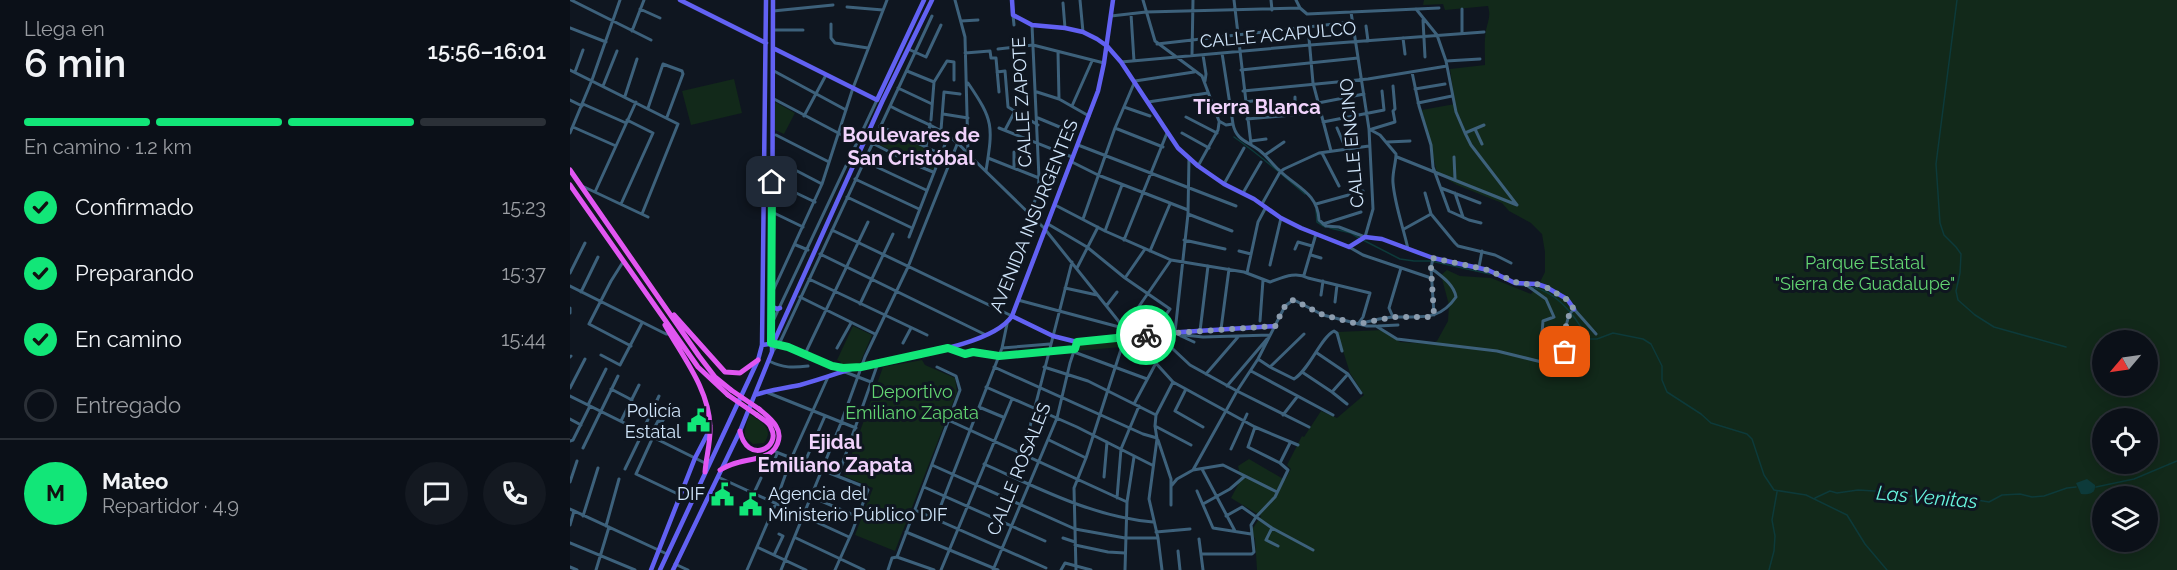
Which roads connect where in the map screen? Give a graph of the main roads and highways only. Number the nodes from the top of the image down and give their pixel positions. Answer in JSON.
{"nodes":[{"id":1,"x":680,"y":0,"type":"edge"},
{"id":2,"x":766,"y":0,"type":"edge"},
{"id":3,"x":773,"y":0,"type":"edge"},
{"id":4,"x":924,"y":0,"type":"edge"},
{"id":5,"x":932,"y":0,"type":"edge"},
{"id":6,"x":1012,"y":0,"type":"edge"},
{"id":7,"x":1113,"y":0,"type":"edge"},
{"id":8,"x":766,"y":43,"type":"junction"},
{"id":9,"x":1107,"y":46,"type":"junction"},
{"id":10,"x":773,"y":48,"type":"junction"},
{"id":11,"x":879,"y":101,"type":"junction"},
{"id":12,"x":570,"y":170,"type":"edge"},
{"id":13,"x":570,"y":185,"type":"edge"},
{"id":14,"x":840,"y":210,"type":"road end"},
{"id":15,"x":831,"y":215,"type":"junction"},
{"id":16,"x":833,"y":228,"type":"road end"},
{"id":17,"x":663,"y":304,"type":"junction"},
{"id":18,"x":771,"y":306,"type":"junction"},
{"id":19,"x":780,"y":308,"type":"road end"},
{"id":20,"x":657,"y":310,"type":"junction"},
{"id":21,"x":1572,"y":312,"type":"road end"},
{"id":22,"x":1012,"y":316,"type":"junction"},
{"id":23,"x":1276,"y":326,"type":"road end"},
{"id":24,"x":775,"y":343,"type":"junction"},
{"id":25,"x":762,"y":345,"type":"junction"},
{"id":26,"x":758,"y":360,"type":"junction"},
{"id":27,"x":832,"y":366,"type":"junction"},
{"id":28,"x":858,"y":367,"type":"junction"},
{"id":29,"x":829,"y":376,"type":"junction"},
{"id":30,"x":730,"y":393,"type":"junction"},
{"id":31,"x":754,"y":394,"type":"junction"},
{"id":32,"x":758,"y":412,"type":"junction"},
{"id":33,"x":711,"y":428,"type":"junction"},
{"id":34,"x":740,"y":430,"type":"junction"},
{"id":35,"x":714,"y":454,"type":"junction"},
{"id":36,"x":706,"y":461,"type":"junction"},
{"id":37,"x":705,"y":472,"type":"junction"},
{"id":38,"x":719,"y":473,"type":"junction"},
{"id":39,"x":674,"y":567,"type":"edge"},
{"id":40,"x":651,"y":570,"type":"edge"},
{"id":41,"x":660,"y":570,"type":"edge"}],
"edges":[{"from":1,"to":8,"type":"main road"},
{"from":2,"to":8,"type":"main road"},
{"from":3,"to":10,"type":"main road"},
{"from":4,"to":11,"type":"main road"},
{"from":5,"to":11,"type":"main road"},
{"from":6,"to":9,"type":"main road"},
{"from":7,"to":9,"type":"main road","name":"AVENIDA INSURGENTES"},
{"from":8,"to":25,"type":"main road"},
{"from":9,"to":21,"type":"main road"},
{"from":9,"to":22,"type":"main road","name":"AVENIDA INSURGENTES"},
{"from":10,"to":11,"type":"main road"},
{"from":10,"to":18,"type":"main road"},
{"from":11,"to":15,"type":"main road"},
{"from":12,"to":17,"type":"highway"},
{"from":13,"to":20,"type":"highway"},
{"from":14,"to":15,"type":"main road"},
{"from":15,"to":16,"type":"main road"},
{"from":15,"to":24,"type":"main road"},
{"from":17,"to":26,"type":"highway"},
{"from":17,"to":30,"type":"highway"},
{"from":18,"to":19,"type":"main road"},
{"from":18,"to":24,"type":"main road"},
{"from":20,"to":30,"type":"highway"},
{"from":20,"to":33,"type":"highway"},
{"from":22,"to":23,"type":"main road"},
{"from":22,"to":28,"type":"main road","name":"AVENIDA INSURGENTES"},
{"from":24,"to":25,"type":"main road"},
{"from":24,"to":27,"type":"main road","name":"AVENIDA INSURGENTES"},
{"from":24,"to":31,"type":"main road"},
{"from":25,"to":26,"type":"main road"},
{"from":26,"to":35,"type":"main road"},
{"from":27,"to":28,"type":"main road","name":"AVENIDA INSURGENTES"},
{"from":27,"to":29,"type":"main road"},
{"from":28,"to":29,"type":"main road","name":"AVENIDA INSURGENTES"},
{"from":29,"to":31,"type":"main road","name":"AVENIDA INSURGENTES"},
{"from":30,"to":32,"type":"highway","bridge":true},
{"from":31,"to":34,"type":"main road"},
{"from":32,"to":34,"type":"highway"},
{"from":32,"to":38,"type":"highway"},
{"from":33,"to":36,"type":"highway"},
{"from":33,"to":40,"type":"main road"},
{"from":34,"to":38,"type":"main road"},
{"from":35,"to":36,"type":"highway"},
{"from":35,"to":37,"type":"main road"},
{"from":36,"to":37,"type":"highway"},
{"from":37,"to":41,"type":"main road"},
{"from":38,"to":39,"type":"main road"}]}
